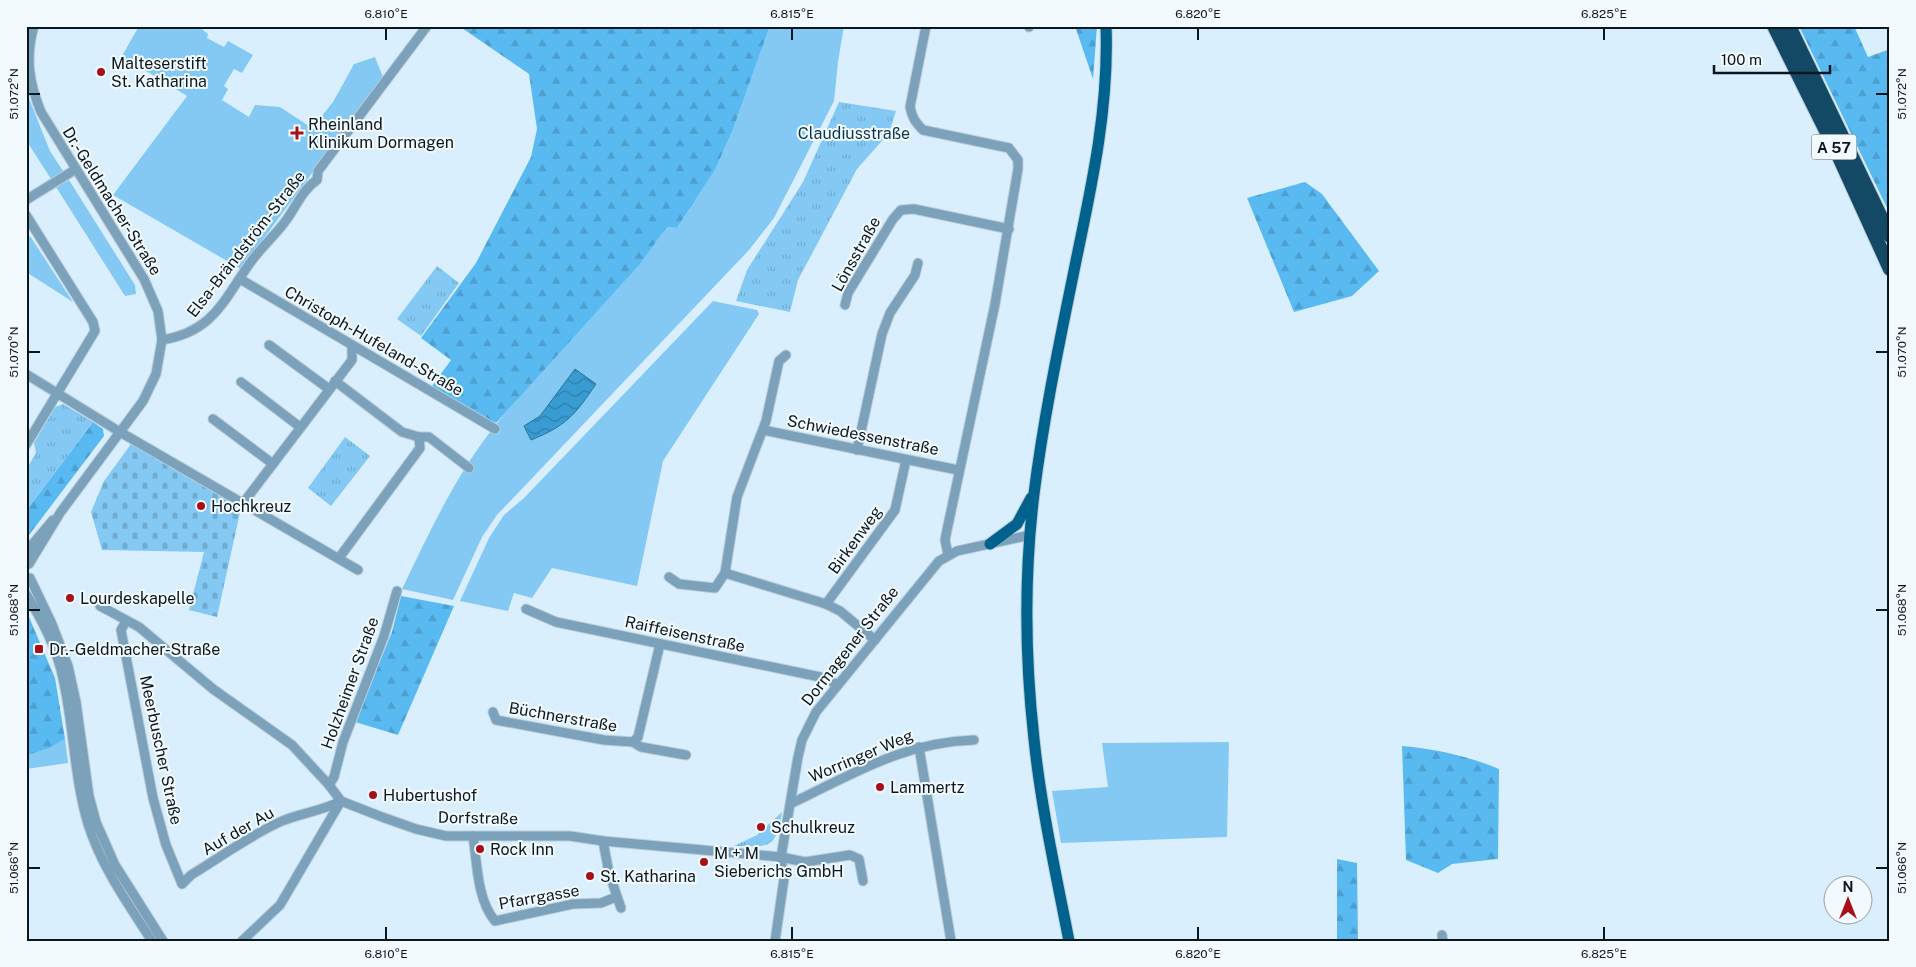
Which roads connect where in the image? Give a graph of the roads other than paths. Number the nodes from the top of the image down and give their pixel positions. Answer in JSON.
{"nodes":[{"id":1,"x":34,"y":26,"type":"edge"},
{"id":2,"x":427,"y":26,"type":"edge"},
{"id":3,"x":926,"y":26,"type":"edge"},
{"id":4,"x":1106,"y":26,"type":"edge"},
{"id":5,"x":1774,"y":26,"type":"edge"},
{"id":6,"x":1790,"y":26,"type":"edge"},
{"id":7,"x":76,"y":169,"type":"junction"},
{"id":8,"x":26,"y":200,"type":"edge"},
{"id":9,"x":26,"y":215,"type":"edge"},
{"id":10,"x":1009,"y":229,"type":"junction"},
{"id":11,"x":1890,"y":236,"type":"edge"},
{"id":12,"x":918,"y":263,"type":"dead end"},
{"id":13,"x":1890,"y":269,"type":"edge"},
{"id":14,"x":240,"y":279,"type":"junction"},
{"id":15,"x":845,"y":305,"type":"dead end"},
{"id":16,"x":162,"y":340,"type":"junction"},
{"id":17,"x":269,"y":345,"type":"dead end"},
{"id":18,"x":352,"y":346,"type":"junction"},
{"id":19,"x":786,"y":355,"type":"dead end"},
{"id":20,"x":26,"y":374,"type":"edge"},
{"id":21,"x":335,"y":381,"type":"junction"},
{"id":22,"x":241,"y":382,"type":"dead end"},
{"id":23,"x":329,"y":389,"type":"junction"},
{"id":24,"x":57,"y":393,"type":"junction"},
{"id":25,"x":213,"y":419,"type":"dead end"},
{"id":26,"x":300,"y":427,"type":"junction"},
{"id":27,"x":494,"y":429,"type":"dead end"},
{"id":28,"x":763,"y":430,"type":"junction"},
{"id":29,"x":120,"y":432,"type":"junction"},
{"id":30,"x":419,"y":437,"type":"junction"},
{"id":31,"x":26,"y":445,"type":"edge"},
{"id":32,"x":857,"y":450,"type":"junction"},
{"id":33,"x":906,"y":460,"type":"junction"},
{"id":34,"x":273,"y":464,"type":"junction"},
{"id":35,"x":469,"y":468,"type":"dead end"},
{"id":36,"x":958,"y":470,"type":"junction"},
{"id":37,"x":1035,"y":492,"type":"junction"},
{"id":38,"x":244,"y":502,"type":"junction"},
{"id":39,"x":60,"y":513,"type":"junction"},
{"id":40,"x":1030,"y":535,"type":"junction"},
{"id":41,"x":990,"y":544,"type":"junction"},
{"id":42,"x":26,"y":552,"type":"edge"},
{"id":43,"x":948,"y":554,"type":"junction"},
{"id":44,"x":338,"y":558,"type":"junction"},
{"id":45,"x":28,"y":562,"type":"edge"},
{"id":46,"x":358,"y":570,"type":"dead end"},
{"id":47,"x":725,"y":573,"type":"junction"},
{"id":48,"x":669,"y":577,"type":"dead end"},
{"id":49,"x":28,"y":580,"type":"edge"},
{"id":50,"x":398,"y":591,"type":"dead end"},
{"id":51,"x":26,"y":594,"type":"edge"},
{"id":52,"x":826,"y":604,"type":"junction"},
{"id":53,"x":100,"y":606,"type":"dead end"},
{"id":54,"x":526,"y":609,"type":"dead end"},
{"id":55,"x":126,"y":621,"type":"junction"},
{"id":56,"x":874,"y":640,"type":"junction"},
{"id":57,"x":660,"y":644,"type":"junction"},
{"id":58,"x":838,"y":685,"type":"junction"},
{"id":59,"x":493,"y":712,"type":"dead end"},
{"id":60,"x":974,"y":740,"type":"dead end"},
{"id":61,"x":634,"y":742,"type":"junction"},
{"id":62,"x":919,"y":747,"type":"junction"},
{"id":63,"x":686,"y":755,"type":"dead end"},
{"id":64,"x":329,"y":785,"type":"junction"},
{"id":65,"x":341,"y":801,"type":"junction"},
{"id":66,"x":792,"y":803,"type":"junction"},
{"id":67,"x":473,"y":836,"type":"junction"},
{"id":68,"x":603,"y":842,"type":"junction"},
{"id":69,"x":782,"y":856,"type":"junction"},
{"id":70,"x":863,"y":881,"type":"dead end"},
{"id":71,"x":182,"y":884,"type":"joint"},
{"id":72,"x":616,"y":896,"type":"junction"},
{"id":73,"x":621,"y":908,"type":"dead end"},
{"id":74,"x":152,"y":941,"type":"edge"},
{"id":75,"x":162,"y":941,"type":"edge"},
{"id":76,"x":242,"y":941,"type":"edge"},
{"id":77,"x":775,"y":941,"type":"edge"},
{"id":78,"x":951,"y":941,"type":"edge"},
{"id":79,"x":1069,"y":941,"type":"edge"}],
"edges":[{"from":1,"to":7,"type":"street","name":"Dr.-Geldmacher-Straße"},
{"from":2,"to":14,"type":"street","name":"Elsa-Brändström-Straße"},
{"from":3,"to":10,"type":"street"},
{"from":4,"to":37,"type":"main road"},
{"from":5,"to":13,"type":"highway","number":"A 57"},
{"from":6,"to":11,"type":"highway","number":"A 57"},
{"from":7,"to":8,"type":"street"},
{"from":7,"to":16,"type":"street","name":"Dr.-Geldmacher-Straße"},
{"from":9,"to":24,"type":"street"},
{"from":10,"to":15,"type":"street","name":"Lönsstraße"},
{"from":10,"to":36,"type":"street"},
{"from":12,"to":32,"type":"street"},
{"from":14,"to":16,"type":"street","name":"Elsa-Brändström-Straße"},
{"from":14,"to":18,"type":"street","name":"Christoph-Hufeland-Straße"},
{"from":16,"to":29,"type":"street","name":"Dr.-Geldmacher-Straße"},
{"from":17,"to":23,"type":"street"},
{"from":18,"to":21,"type":"street"},
{"from":18,"to":27,"type":"street","name":"Christoph-Hufeland-Straße"},
{"from":19,"to":28,"type":"street"},
{"from":20,"to":24,"type":"street"},
{"from":21,"to":23,"type":"street"},
{"from":21,"to":30,"type":"street"},
{"from":22,"to":26,"type":"street"},
{"from":23,"to":26,"type":"street"},
{"from":24,"to":29,"type":"street"},
{"from":24,"to":31,"type":"street"},
{"from":25,"to":34,"type":"street"},
{"from":26,"to":34,"type":"street"},
{"from":28,"to":32,"type":"street","name":"Schwiedessenstraße"},
{"from":28,"to":47,"type":"street"},
{"from":29,"to":38,"type":"street"},
{"from":29,"to":39,"type":"street","name":"Dr.-Geldmacher-Straße"},
{"from":30,"to":35,"type":"street"},
{"from":30,"to":44,"type":"street"},
{"from":32,"to":33,"type":"street","name":"Schwiedessenstraße"},
{"from":33,"to":36,"type":"street","name":"Schwiedessenstraße"},
{"from":33,"to":52,"type":"street","name":"Birkenweg"},
{"from":34,"to":38,"type":"street"},
{"from":36,"to":43,"type":"street"},
{"from":37,"to":40,"type":"main road"},
{"from":37,"to":41,"type":"main road"},
{"from":38,"to":44,"type":"street"},
{"from":39,"to":42,"type":"street","name":"Dr.-Geldmacher-Straße"},
{"from":39,"to":45,"type":"street","name":"Dr.-Geldmacher-Straße"},
{"from":40,"to":41,"type":"street","name":"Dormagener Straße"},
{"from":40,"to":79,"type":"main road"},
{"from":41,"to":43,"type":"street","name":"Dormagener Straße"},
{"from":43,"to":56,"type":"street","name":"Dormagener Straße"},
{"from":44,"to":46,"type":"street"},
{"from":45,"to":49,"type":"street"},
{"from":47,"to":48,"type":"street"},
{"from":47,"to":52,"type":"street"},
{"from":49,"to":75,"type":"street"},
{"from":50,"to":64,"type":"street","name":"Holzheimer Straße"},
{"from":51,"to":74,"type":"street"},
{"from":52,"to":56,"type":"street"},
{"from":53,"to":55,"type":"street"},
{"from":54,"to":57,"type":"street","name":"Raiffeisenstraße"},
{"from":55,"to":64,"type":"street"},
{"from":55,"to":71,"type":"street","name":"Meerbuscher Straße"},
{"from":56,"to":58,"type":"street","name":"Dormagener Straße"},
{"from":57,"to":58,"type":"street","name":"Raiffeisenstraße"},
{"from":57,"to":61,"type":"street","name":"Büchnerstraße"},
{"from":58,"to":66,"type":"street","name":"Dormagener Straße"},
{"from":59,"to":61,"type":"street","name":"Büchnerstraße"},
{"from":60,"to":62,"type":"street","name":"Worringer Weg"},
{"from":61,"to":63,"type":"street","name":"Büchnerstraße"},
{"from":62,"to":66,"type":"street","name":"Worringer Weg"},
{"from":62,"to":78,"type":"street"},
{"from":64,"to":65,"type":"street"},
{"from":65,"to":67,"type":"street","name":"Dorfstraße"},
{"from":65,"to":71,"type":"street","name":"Auf der Au"},
{"from":65,"to":76,"type":"street"},
{"from":66,"to":69,"type":"street","name":"Dormagener Straße"},
{"from":67,"to":68,"type":"street","name":"Dorfstraße"},
{"from":67,"to":72,"type":"street","name":"Pfarrgasse"},
{"from":68,"to":69,"type":"street","name":"Dorfstraße"},
{"from":68,"to":72,"type":"street"},
{"from":69,"to":70,"type":"street","name":"Dorfstraße"},
{"from":69,"to":77,"type":"street","name":"Dormagener Straße"},
{"from":72,"to":73,"type":"street"}]}
